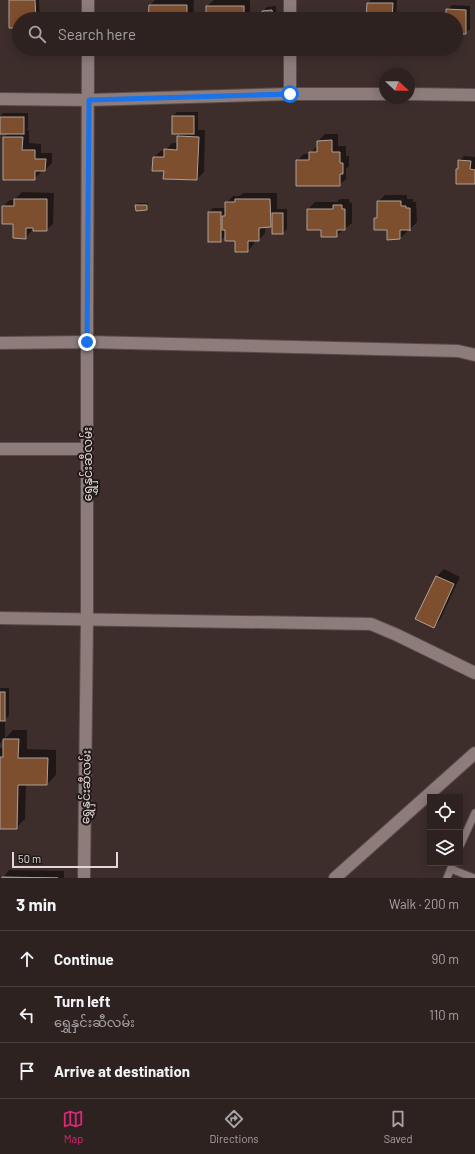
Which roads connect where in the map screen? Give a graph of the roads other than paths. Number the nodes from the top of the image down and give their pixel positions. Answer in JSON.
{"nodes":[{"id":1,"x":88,"y":0,"type":"edge"},
{"id":2,"x":290,"y":0,"type":"edge"},
{"id":3,"x":88,"y":12,"type":"edge"},
{"id":4,"x":290,"y":12,"type":"edge"},
{"id":5,"x":88,"y":56,"type":"edge"},
{"id":6,"x":290,"y":56,"type":"edge"},
{"id":7,"x":290,"y":94,"type":"junction"},
{"id":8,"x":379,"y":94,"type":"edge"},
{"id":9,"x":415,"y":94,"type":"edge"},
{"id":10,"x":475,"y":95,"type":"edge"},
{"id":11,"x":0,"y":99,"type":"edge"},
{"id":12,"x":89,"y":100,"type":"junction"},
{"id":13,"x":87,"y":342,"type":"junction"},
{"id":14,"x":0,"y":343,"type":"edge"},
{"id":15,"x":475,"y":355,"type":"edge"},
{"id":16,"x":0,"y":449,"type":"edge"},
{"id":17,"x":87,"y":449,"type":"junction"},
{"id":18,"x":0,"y":618,"type":"edge"},
{"id":19,"x":87,"y":620,"type":"junction"},
{"id":20,"x":475,"y":673,"type":"edge"},
{"id":21,"x":475,"y":753,"type":"edge"},
{"id":22,"x":475,"y":813,"type":"edge"},
{"id":23,"x":463,"y":839,"type":"edge"},
{"id":24,"x":452,"y":866,"type":"edge"},
{"id":25,"x":84,"y":878,"type":"edge"},
{"id":26,"x":335,"y":878,"type":"edge"},
{"id":27,"x":448,"y":878,"type":"edge"},
{"id":28,"x":474,"y":878,"type":"edge"}],
"edges":[{"from":1,"to":3,"type":"street"},
{"from":2,"to":4,"type":"street"},
{"from":5,"to":12,"type":"street","name":"ရွှေနှင်းဆီလမ်း"},
{"from":6,"to":7,"type":"street"},
{"from":7,"to":8,"type":"street"},
{"from":7,"to":12,"type":"street"},
{"from":9,"to":10,"type":"street"},
{"from":11,"to":12,"type":"street"},
{"from":12,"to":13,"type":"street","name":"ရွှေနှင်းဆီလမ်း"},
{"from":13,"to":14,"type":"street"},
{"from":13,"to":15,"type":"street"},
{"from":13,"to":17,"type":"street","name":"ရွှေနှင်းဆီလမ်း"},
{"from":16,"to":17,"type":"street"},
{"from":17,"to":19,"type":"street","name":"ရွှေနှင်းဆီလမ်း"},
{"from":18,"to":19,"type":"street"},
{"from":19,"to":20,"type":"street"},
{"from":19,"to":25,"type":"street","name":"ရွှေနှင်းဆီလမ်း"},
{"from":21,"to":26,"type":"street"},
{"from":22,"to":23,"type":"lane"},
{"from":24,"to":27,"type":"lane"},
{"from":24,"to":28,"type":"lane"}]}
